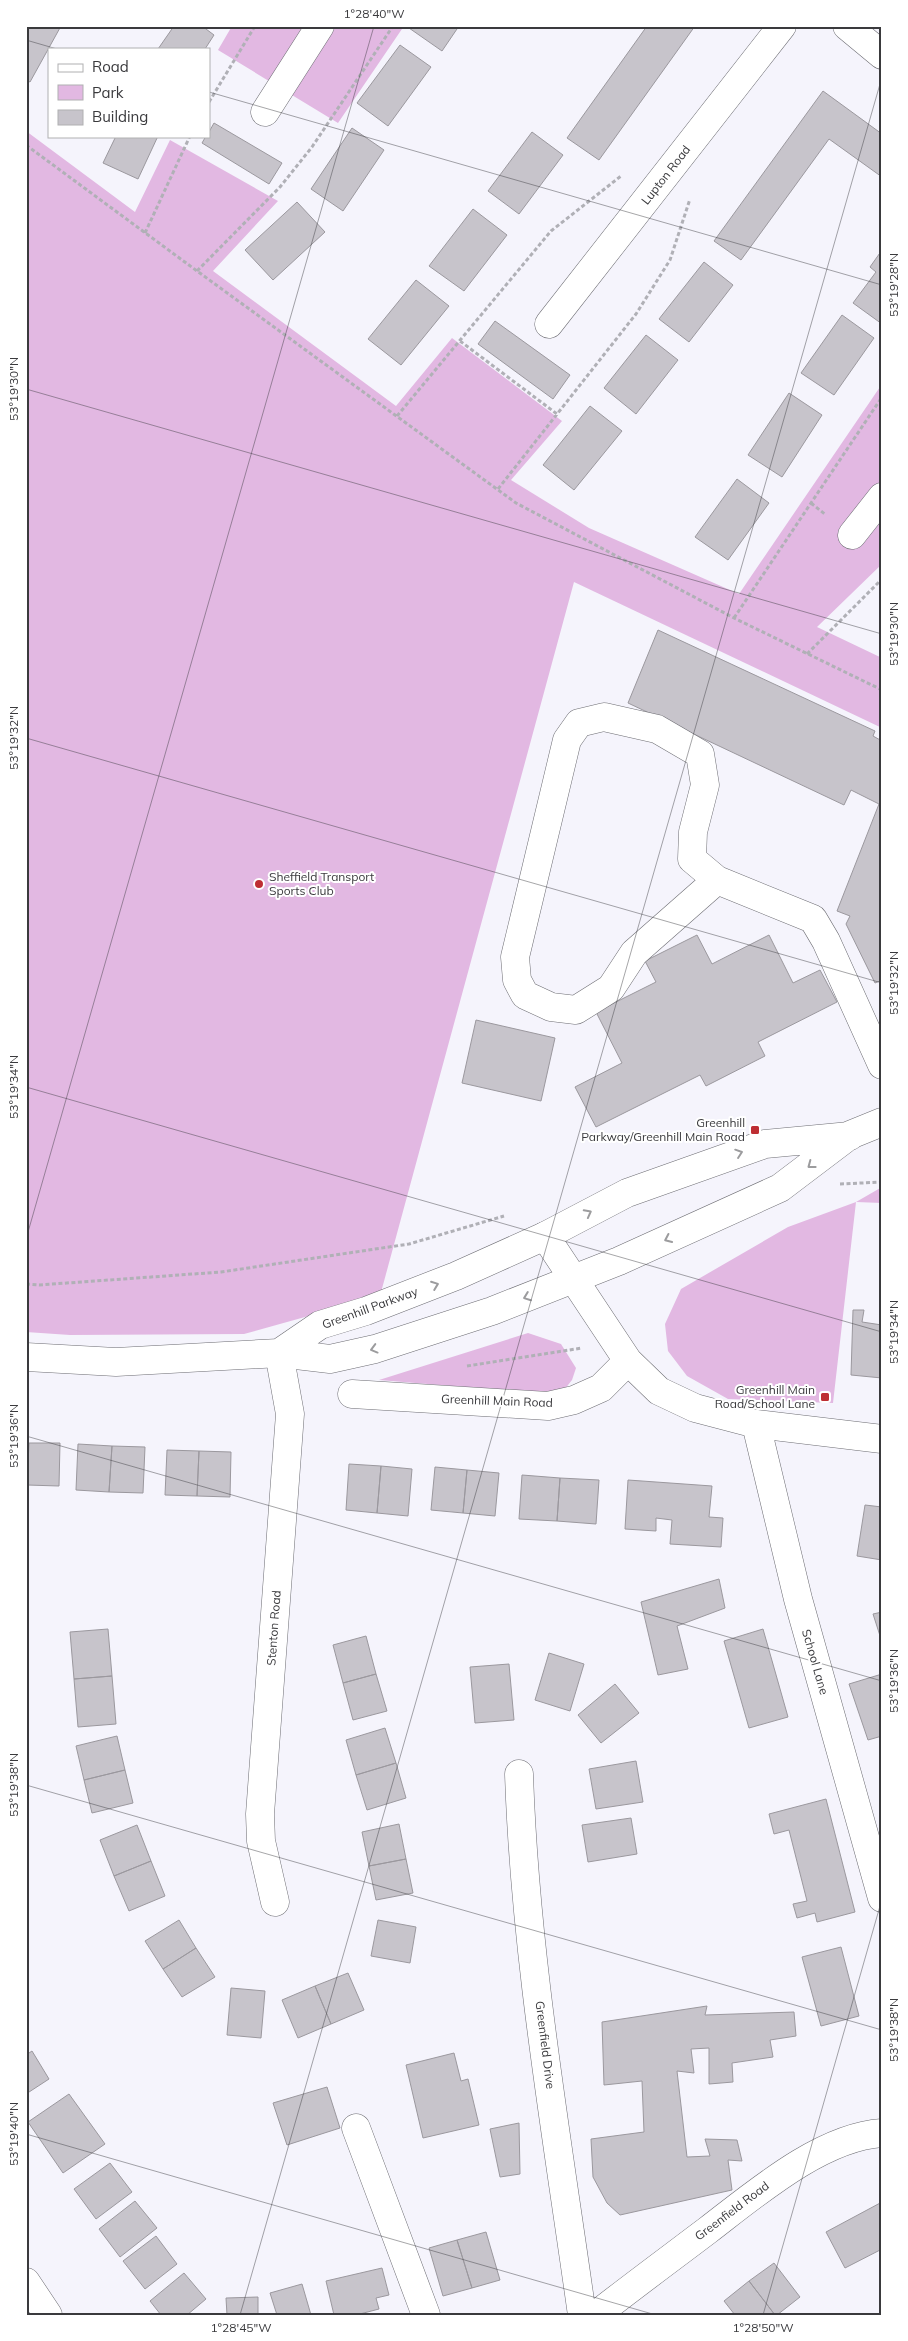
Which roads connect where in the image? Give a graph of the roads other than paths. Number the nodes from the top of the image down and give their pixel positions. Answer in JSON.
{"nodes":[{"id":1,"x":320,"y":26,"type":"edge"},
{"id":2,"x":782,"y":26,"type":"edge"},
{"id":3,"x":847,"y":26,"type":"edge"},
{"id":4,"x":882,"y":55,"type":"edge"},
{"id":5,"x":264,"y":112,"type":"dead end"},
{"id":6,"x":549,"y":324,"type":"dead end"},
{"id":7,"x":882,"y":497,"type":"edge"},
{"id":8,"x":852,"y":535,"type":"dead end"},
{"id":9,"x":717,"y":880,"type":"junction"},
{"id":10,"x":882,"y":1066,"type":"edge"},
{"id":11,"x":882,"y":1122,"type":"edge"},
{"id":12,"x":850,"y":1136,"type":"junction"},
{"id":13,"x":545,"y":1236,"type":"junction"},
{"id":14,"x":573,"y":1280,"type":"junction"},
{"id":15,"x":279,"y":1353,"type":"junction"},
{"id":16,"x":26,"y":1357,"type":"edge"},
{"id":17,"x":628,"y":1361,"type":"junction"},
{"id":18,"x":352,"y":1394,"type":"dead end"},
{"id":19,"x":756,"y":1424,"type":"junction"},
{"id":20,"x":882,"y":1439,"type":"edge"},
{"id":21,"x":519,"y":1774,"type":"dead end"},
{"id":22,"x":882,"y":1898,"type":"edge"},
{"id":23,"x":275,"y":1902,"type":"dead end"},
{"id":24,"x":356,"y":2128,"type":"dead end"},
{"id":25,"x":882,"y":2133,"type":"edge"},
{"id":26,"x":26,"y":2282,"type":"edge"},
{"id":27,"x":48,"y":2315,"type":"edge"},
{"id":28,"x":426,"y":2315,"type":"edge"},
{"id":29,"x":582,"y":2315,"type":"edge"},
{"id":30,"x":596,"y":2315,"type":"edge"}],
"edges":[{"from":1,"to":5,"type":"street"},
{"from":2,"to":6,"type":"street","name":"Lupton Road"},
{"from":3,"to":4,"type":"street"},
{"from":7,"to":8,"type":"street"},
{"from":9,"to":9,"type":"street"},
{"from":9,"to":10,"type":"street"},
{"from":11,"to":12,"type":"street","name":"Greenhill Parkway"},
{"from":13,"to":12,"type":"street","name":"Greenhill Parkway","one_way":true},
{"from":12,"to":14,"type":"street","name":"Greenhill Parkway","one_way":true},
{"from":13,"to":14,"type":"street"},
{"from":15,"to":13,"type":"street","name":"Greenhill Parkway","one_way":true},
{"from":14,"to":15,"type":"street","name":"Greenhill Parkway","one_way":true},
{"from":14,"to":17,"type":"street"},
{"from":15,"to":16,"type":"street"},
{"from":15,"to":23,"type":"street","name":"Stenton Road"},
{"from":17,"to":18,"type":"street","name":"Greenhill Main Road"},
{"from":17,"to":19,"type":"street"},
{"from":19,"to":20,"type":"street"},
{"from":19,"to":22,"type":"street","name":"School Lane"},
{"from":21,"to":29,"type":"street","name":"Greenfield Drive"},
{"from":24,"to":28,"type":"street"},
{"from":25,"to":30,"type":"street","name":"Greenfield Road"},
{"from":26,"to":27,"type":"street"}]}
